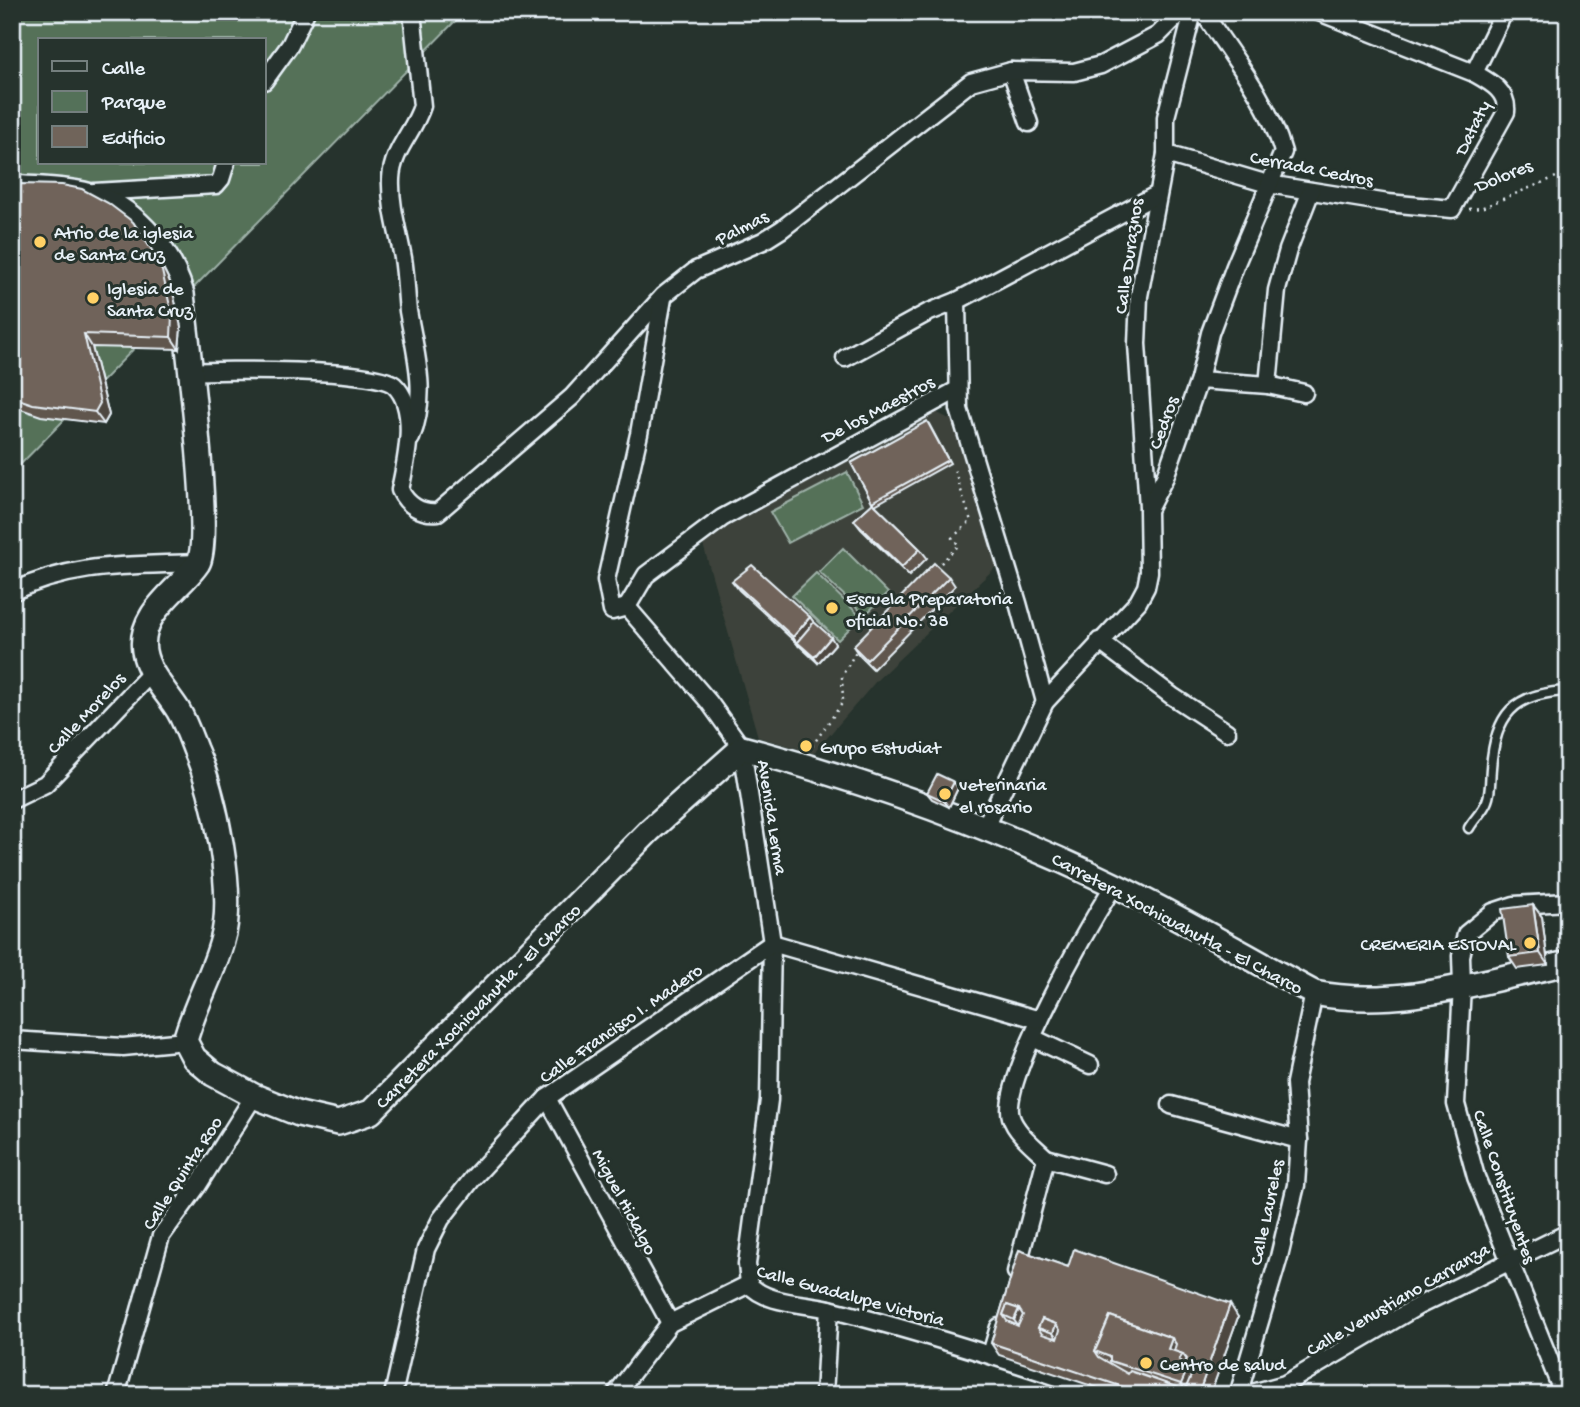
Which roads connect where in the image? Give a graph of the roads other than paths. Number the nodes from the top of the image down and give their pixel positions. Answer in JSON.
{"nodes":[{"id":1,"x":306,"y":12,"type":"edge"},
{"id":2,"x":412,"y":12,"type":"edge"},
{"id":3,"x":1181,"y":12,"type":"edge"},
{"id":4,"x":1193,"y":12,"type":"edge"},
{"id":5,"x":1203,"y":12,"type":"edge"},
{"id":6,"x":1319,"y":12,"type":"edge"},
{"id":7,"x":1504,"y":12,"type":"edge"},
{"id":8,"x":1011,"y":71,"type":"junction"},
{"id":9,"x":1474,"y":73,"type":"junction"},
{"id":10,"x":266,"y":78,"type":"edge"},
{"id":11,"x":1030,"y":123,"type":"dead end"},
{"id":12,"x":1166,"y":154,"type":"junction"},
{"id":13,"x":226,"y":164,"type":"edge"},
{"id":14,"x":1268,"y":184,"type":"junction"},
{"id":15,"x":19,"y":191,"type":"edge"},
{"id":16,"x":61,"y":191,"type":"junction"},
{"id":17,"x":1311,"y":191,"type":"junction"},
{"id":18,"x":1156,"y":195,"type":"junction"},
{"id":19,"x":1452,"y":209,"type":"joint"},
{"id":20,"x":663,"y":296,"type":"junction"},
{"id":21,"x":957,"y":301,"type":"junction"},
{"id":22,"x":845,"y":358,"type":"dead end"},
{"id":23,"x":190,"y":372,"type":"junction"},
{"id":24,"x":1199,"y":380,"type":"junction"},
{"id":25,"x":1268,"y":385,"type":"junction"},
{"id":26,"x":957,"y":390,"type":"junction"},
{"id":27,"x":1304,"y":393,"type":"dead end"},
{"id":28,"x":407,"y":449,"type":"junction"},
{"id":29,"x":1148,"y":510,"type":"junction"},
{"id":30,"x":198,"y":563,"type":"junction"},
{"id":31,"x":12,"y":592,"type":"edge"},
{"id":32,"x":627,"y":607,"type":"junction"},
{"id":33,"x":1099,"y":641,"type":"junction"},
{"id":34,"x":151,"y":673,"type":"junction"},
{"id":35,"x":1568,"y":691,"type":"edge"},
{"id":36,"x":1045,"y":702,"type":"junction"},
{"id":37,"x":1227,"y":732,"type":"dead end"},
{"id":38,"x":742,"y":748,"type":"junction"},
{"id":39,"x":12,"y":800,"type":"edge"},
{"id":40,"x":985,"y":827,"type":"junction"},
{"id":41,"x":1469,"y":828,"type":"dead end"},
{"id":42,"x":1114,"y":885,"type":"junction"},
{"id":43,"x":1568,"y":902,"type":"edge"},
{"id":44,"x":772,"y":943,"type":"junction"},
{"id":45,"x":1568,"y":963,"type":"edge"},
{"id":46,"x":1462,"y":985,"type":"junction"},
{"id":47,"x":1314,"y":993,"type":"junction"},
{"id":48,"x":1040,"y":1020,"type":"junction"},
{"id":49,"x":1033,"y":1038,"type":"junction"},
{"id":50,"x":12,"y":1040,"type":"edge"},
{"id":51,"x":185,"y":1041,"type":"junction"},
{"id":52,"x":1090,"y":1065,"type":"dead end"},
{"id":53,"x":254,"y":1096,"type":"junction"},
{"id":54,"x":547,"y":1098,"type":"junction"},
{"id":55,"x":1171,"y":1105,"type":"dead end"},
{"id":56,"x":1300,"y":1140,"type":"junction"},
{"id":57,"x":1046,"y":1158,"type":"junction"},
{"id":58,"x":1105,"y":1174,"type":"dead end"},
{"id":59,"x":1568,"y":1233,"type":"edge"},
{"id":60,"x":1507,"y":1260,"type":"junction"},
{"id":61,"x":1013,"y":1283,"type":"edge"},
{"id":62,"x":749,"y":1284,"type":"junction"},
{"id":63,"x":829,"y":1309,"type":"junction"},
{"id":64,"x":1004,"y":1312,"type":"edge"},
{"id":65,"x":670,"y":1323,"type":"junction"},
{"id":66,"x":991,"y":1354,"type":"junction"},
{"id":67,"x":1561,"y":1391,"type":"edge"},
{"id":68,"x":116,"y":1395,"type":"edge"},
{"id":69,"x":393,"y":1395,"type":"edge"},
{"id":70,"x":615,"y":1395,"type":"edge"},
{"id":71,"x":824,"y":1395,"type":"edge"},
{"id":72,"x":1112,"y":1395,"type":"edge"},
{"id":73,"x":1238,"y":1395,"type":"edge"},
{"id":74,"x":1245,"y":1395,"type":"edge"}],
"edges":[{"from":1,"to":10,"type":"street"},
{"from":2,"to":28,"type":"street","name":"Palmas"},
{"from":3,"to":8,"type":"street","name":"Palmas"},
{"from":4,"to":12,"type":"street","name":"Calle Duraznos"},
{"from":5,"to":14,"type":"street","name":"Cedros"},
{"from":6,"to":9,"type":"street","name":"Dataty"},
{"from":7,"to":9,"type":"street"},
{"from":8,"to":11,"type":"street"},
{"from":8,"to":20,"type":"street","name":"Palmas"},
{"from":9,"to":19,"type":"street","name":"Dataty"},
{"from":12,"to":14,"type":"street","name":"Cerrada Cedros"},
{"from":12,"to":18,"type":"street","name":"Calle Duraznos"},
{"from":13,"to":16,"type":"street"},
{"from":14,"to":17,"type":"street","name":"Cerrada Cedros"},
{"from":14,"to":24,"type":"street","name":"Cedros"},
{"from":15,"to":16,"type":"main road"},
{"from":16,"to":23,"type":"main road"},
{"from":17,"to":19,"type":"street","name":"Cerrada Cedros"},
{"from":17,"to":25,"type":"street"},
{"from":18,"to":21,"type":"street"},
{"from":18,"to":29,"type":"street","name":"Calle Duraznos"},
{"from":20,"to":28,"type":"street","name":"Palmas"},
{"from":20,"to":32,"type":"street","name":"Avenida Lerma"},
{"from":21,"to":22,"type":"street"},
{"from":21,"to":26,"type":"street"},
{"from":23,"to":28,"type":"street","name":"Palmas"},
{"from":23,"to":30,"type":"main road"},
{"from":24,"to":25,"type":"street"},
{"from":24,"to":29,"type":"street","name":"Cedros"},
{"from":25,"to":27,"type":"street"},
{"from":26,"to":32,"type":"street","name":"De los Maestros"},
{"from":26,"to":36,"type":"street","name":"De los Maestros"},
{"from":29,"to":33,"type":"street","name":"Cedros"},
{"from":30,"to":31,"type":"street"},
{"from":30,"to":34,"type":"main road"},
{"from":32,"to":38,"type":"street","name":"Avenida Lerma"},
{"from":33,"to":36,"type":"street","name":"Cedros"},
{"from":33,"to":37,"type":"street"},
{"from":34,"to":39,"type":"street","name":"Calle Morelos"},
{"from":34,"to":51,"type":"main road"},
{"from":35,"to":41,"type":"lane"},
{"from":36,"to":40,"type":"street","name":"Cedros"},
{"from":38,"to":40,"type":"main road","name":"Carretera Xochicuahutla - El Charco"},
{"from":38,"to":44,"type":"street","name":"Avenida Lerma"},
{"from":38,"to":53,"type":"main road","name":"Carretera Xochicuahutla - El Charco"},
{"from":40,"to":42,"type":"main road","name":"Carretera Xochicuahutla - El Charco"},
{"from":42,"to":47,"type":"main road","name":"Carretera Xochicuahutla - El Charco"},
{"from":42,"to":48,"type":"street"},
{"from":43,"to":46,"type":"street","name":"Calle Constituyentes"},
{"from":44,"to":48,"type":"street"},
{"from":44,"to":54,"type":"street","name":"Calle Francisco I. Madero"},
{"from":44,"to":62,"type":"street","name":"Avenida Lerma"},
{"from":45,"to":46,"type":"main road","name":"Carretera Xochicuahutla - El Charco"},
{"from":46,"to":47,"type":"main road","name":"Carretera Xochicuahutla - El Charco"},
{"from":46,"to":60,"type":"street","name":"Calle Constituyentes"},
{"from":47,"to":56,"type":"street","name":"Calle Laureles"},
{"from":48,"to":49,"type":"street"},
{"from":49,"to":52,"type":"street"},
{"from":49,"to":57,"type":"street"},
{"from":50,"to":51,"type":"street"},
{"from":51,"to":53,"type":"main road","name":"Carretera Xochicuahutla - El Charco"},
{"from":53,"to":68,"type":"street","name":"Calle Quinta Roo"},
{"from":54,"to":65,"type":"street","name":"Miguel Hidalgo"},
{"from":54,"to":69,"type":"street","name":"Calle Francisco I. Madero"},
{"from":55,"to":56,"type":"street"},
{"from":56,"to":73,"type":"street","name":"Calle Laureles"},
{"from":57,"to":58,"type":"street"},
{"from":57,"to":61,"type":"street"},
{"from":59,"to":60,"type":"street","name":"Calle Venustiano Carranza"},
{"from":60,"to":67,"type":"street","name":"Calle Constituyentes"},
{"from":60,"to":74,"type":"street","name":"Calle Venustiano Carranza"},
{"from":62,"to":63,"type":"street","name":"Calle Guadalupe Victoria"},
{"from":62,"to":65,"type":"street","name":"Calle Guadalupe Victoria"},
{"from":63,"to":66,"type":"street","name":"Calle Guadalupe Victoria"},
{"from":63,"to":71,"type":"street"},
{"from":64,"to":66,"type":"street"},
{"from":65,"to":70,"type":"street","name":"Calle Guadalupe Victoria"},
{"from":66,"to":72,"type":"street","name":"Calle Guadalupe Victoria"}]}
